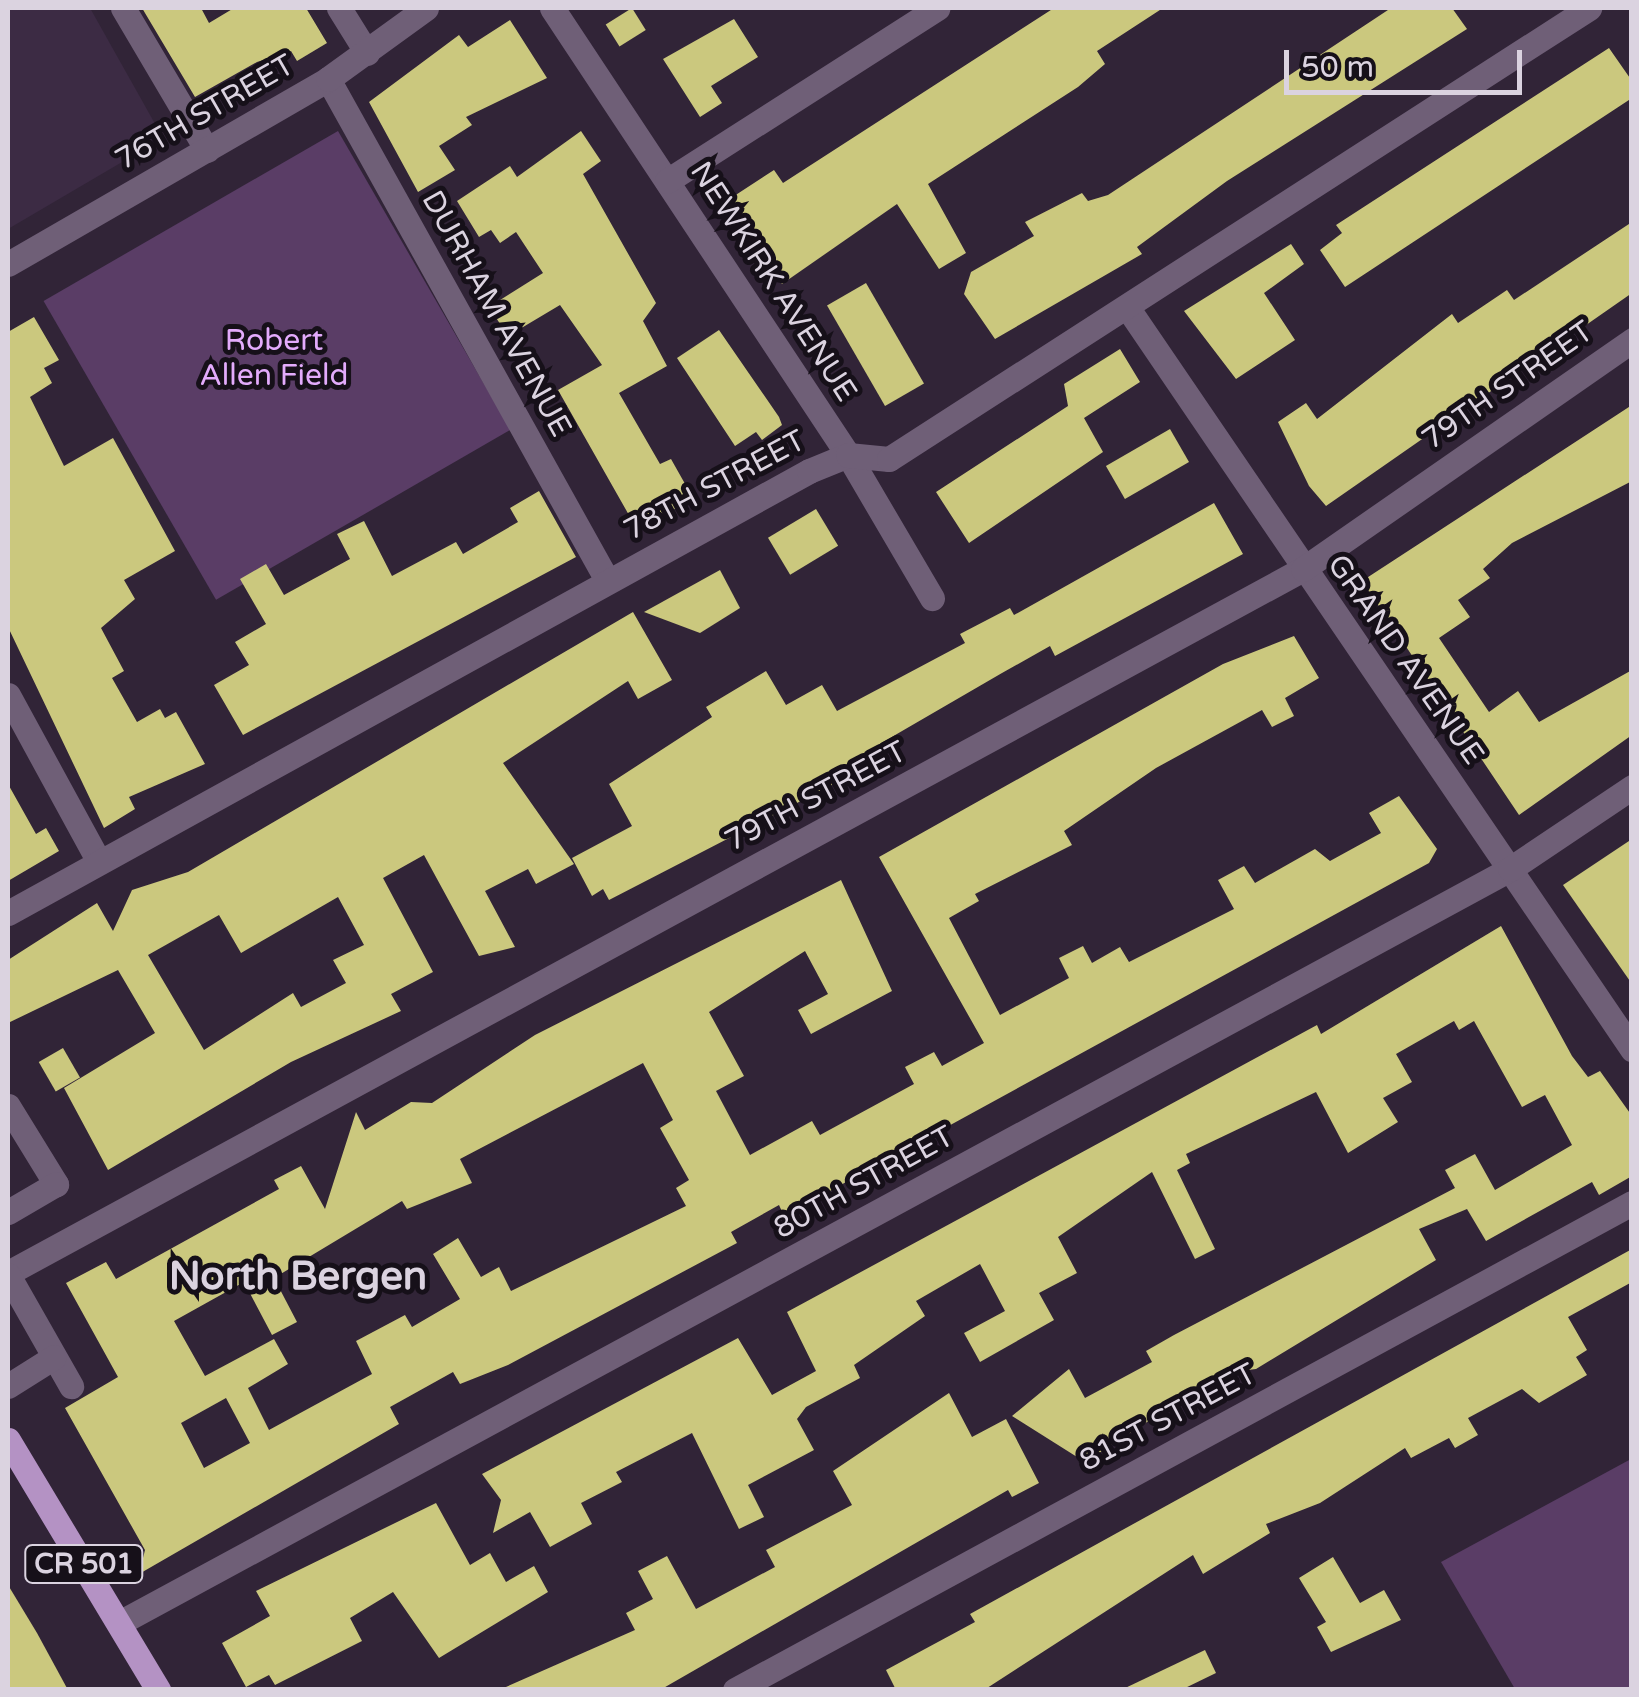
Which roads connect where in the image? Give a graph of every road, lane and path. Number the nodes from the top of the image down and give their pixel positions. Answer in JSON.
{"nodes":[{"id":1,"x":123,"y":8,"type":"edge"},
{"id":2,"x":339,"y":8,"type":"edge"},
{"id":3,"x":426,"y":8,"type":"edge"},
{"id":4,"x":552,"y":8,"type":"edge"},
{"id":5,"x":938,"y":8,"type":"edge"},
{"id":6,"x":1589,"y":8,"type":"edge"},
{"id":7,"x":367,"y":54,"type":"junction"},
{"id":8,"x":328,"y":79,"type":"junction"},
{"id":9,"x":207,"y":150,"type":"junction"},
{"id":10,"x":667,"y":182,"type":"junction"},
{"id":11,"x":8,"y":264,"type":"edge"},
{"id":12,"x":1127,"y":307,"type":"junction"},
{"id":13,"x":1632,"y":340,"type":"edge"},
{"id":14,"x":848,"y":455,"type":"junction"},
{"id":15,"x":1303,"y":569,"type":"junction"},
{"id":16,"x":607,"y":580,"type":"junction"},
{"id":17,"x":932,"y":598,"type":"dead end"},
{"id":18,"x":8,"y":695,"type":"edge"},
{"id":19,"x":1632,"y":787,"type":"edge"},
{"id":20,"x":99,"y":862,"type":"junction"},
{"id":21,"x":1510,"y":869,"type":"junction"},
{"id":22,"x":8,"y":913,"type":"edge"},
{"id":23,"x":1632,"y":1048,"type":"edge"},
{"id":24,"x":8,"y":1106,"type":"edge"},
{"id":25,"x":1632,"y":1203,"type":"edge"},
{"id":26,"x":8,"y":1212,"type":"edge"},
{"id":27,"x":8,"y":1274,"type":"edge"},
{"id":28,"x":54,"y":1357,"type":"junction"},
{"id":29,"x":8,"y":1386,"type":"edge"},
{"id":30,"x":71,"y":1386,"type":"dead end"},
{"id":31,"x":10,"y":1452,"type":"edge"},
{"id":32,"x":120,"y":1622,"type":"junction"},
{"id":33,"x":158,"y":1690,"type":"edge"},
{"id":34,"x":736,"y":1690,"type":"edge"}],
"edges":[{"from":1,"to":9,"type":"street"},
{"from":2,"to":7,"type":"street"},
{"from":3,"to":7,"type":"street","name":"76TH STREET"},
{"from":4,"to":10,"type":"street","name":"NEWKIRK AVENUE"},
{"from":5,"to":10,"type":"street"},
{"from":6,"to":12,"type":"street","name":"78TH STREET"},
{"from":7,"to":8,"type":"street","name":"76TH STREET"},
{"from":8,"to":9,"type":"street","name":"76TH STREET"},
{"from":8,"to":16,"type":"street","name":"DURHAM AVENUE"},
{"from":9,"to":11,"type":"street","name":"76TH STREET"},
{"from":10,"to":14,"type":"street","name":"NEWKIRK AVENUE"},
{"from":12,"to":14,"type":"street","name":"78TH STREET"},
{"from":12,"to":15,"type":"street","name":"GRAND AVENUE"},
{"from":13,"to":15,"type":"street","name":"79TH STREET"},
{"from":14,"to":16,"type":"street","name":"78TH STREET"},
{"from":14,"to":17,"type":"street","name":"NEWKIRK AVENUE"},
{"from":15,"to":21,"type":"street","name":"GRAND AVENUE"},
{"from":15,"to":27,"type":"street","name":"79TH STREET"},
{"from":16,"to":20,"type":"street","name":"78TH STREET"},
{"from":18,"to":20,"type":"street"},
{"from":19,"to":21,"type":"street","name":"80TH STREET"},
{"from":20,"to":22,"type":"street","name":"78TH STREET"},
{"from":21,"to":23,"type":"street","name":"GRAND AVENUE"},
{"from":21,"to":32,"type":"street","name":"80TH STREET"},
{"from":24,"to":26,"type":"street"},
{"from":25,"to":34,"type":"street","name":"81ST STREET"},
{"from":27,"to":28,"type":"street"},
{"from":28,"to":29,"type":"street"},
{"from":28,"to":30,"type":"street"},
{"from":31,"to":32,"type":"main road","number":"CR 501"},
{"from":32,"to":33,"type":"main road","number":"CR 501"}]}
